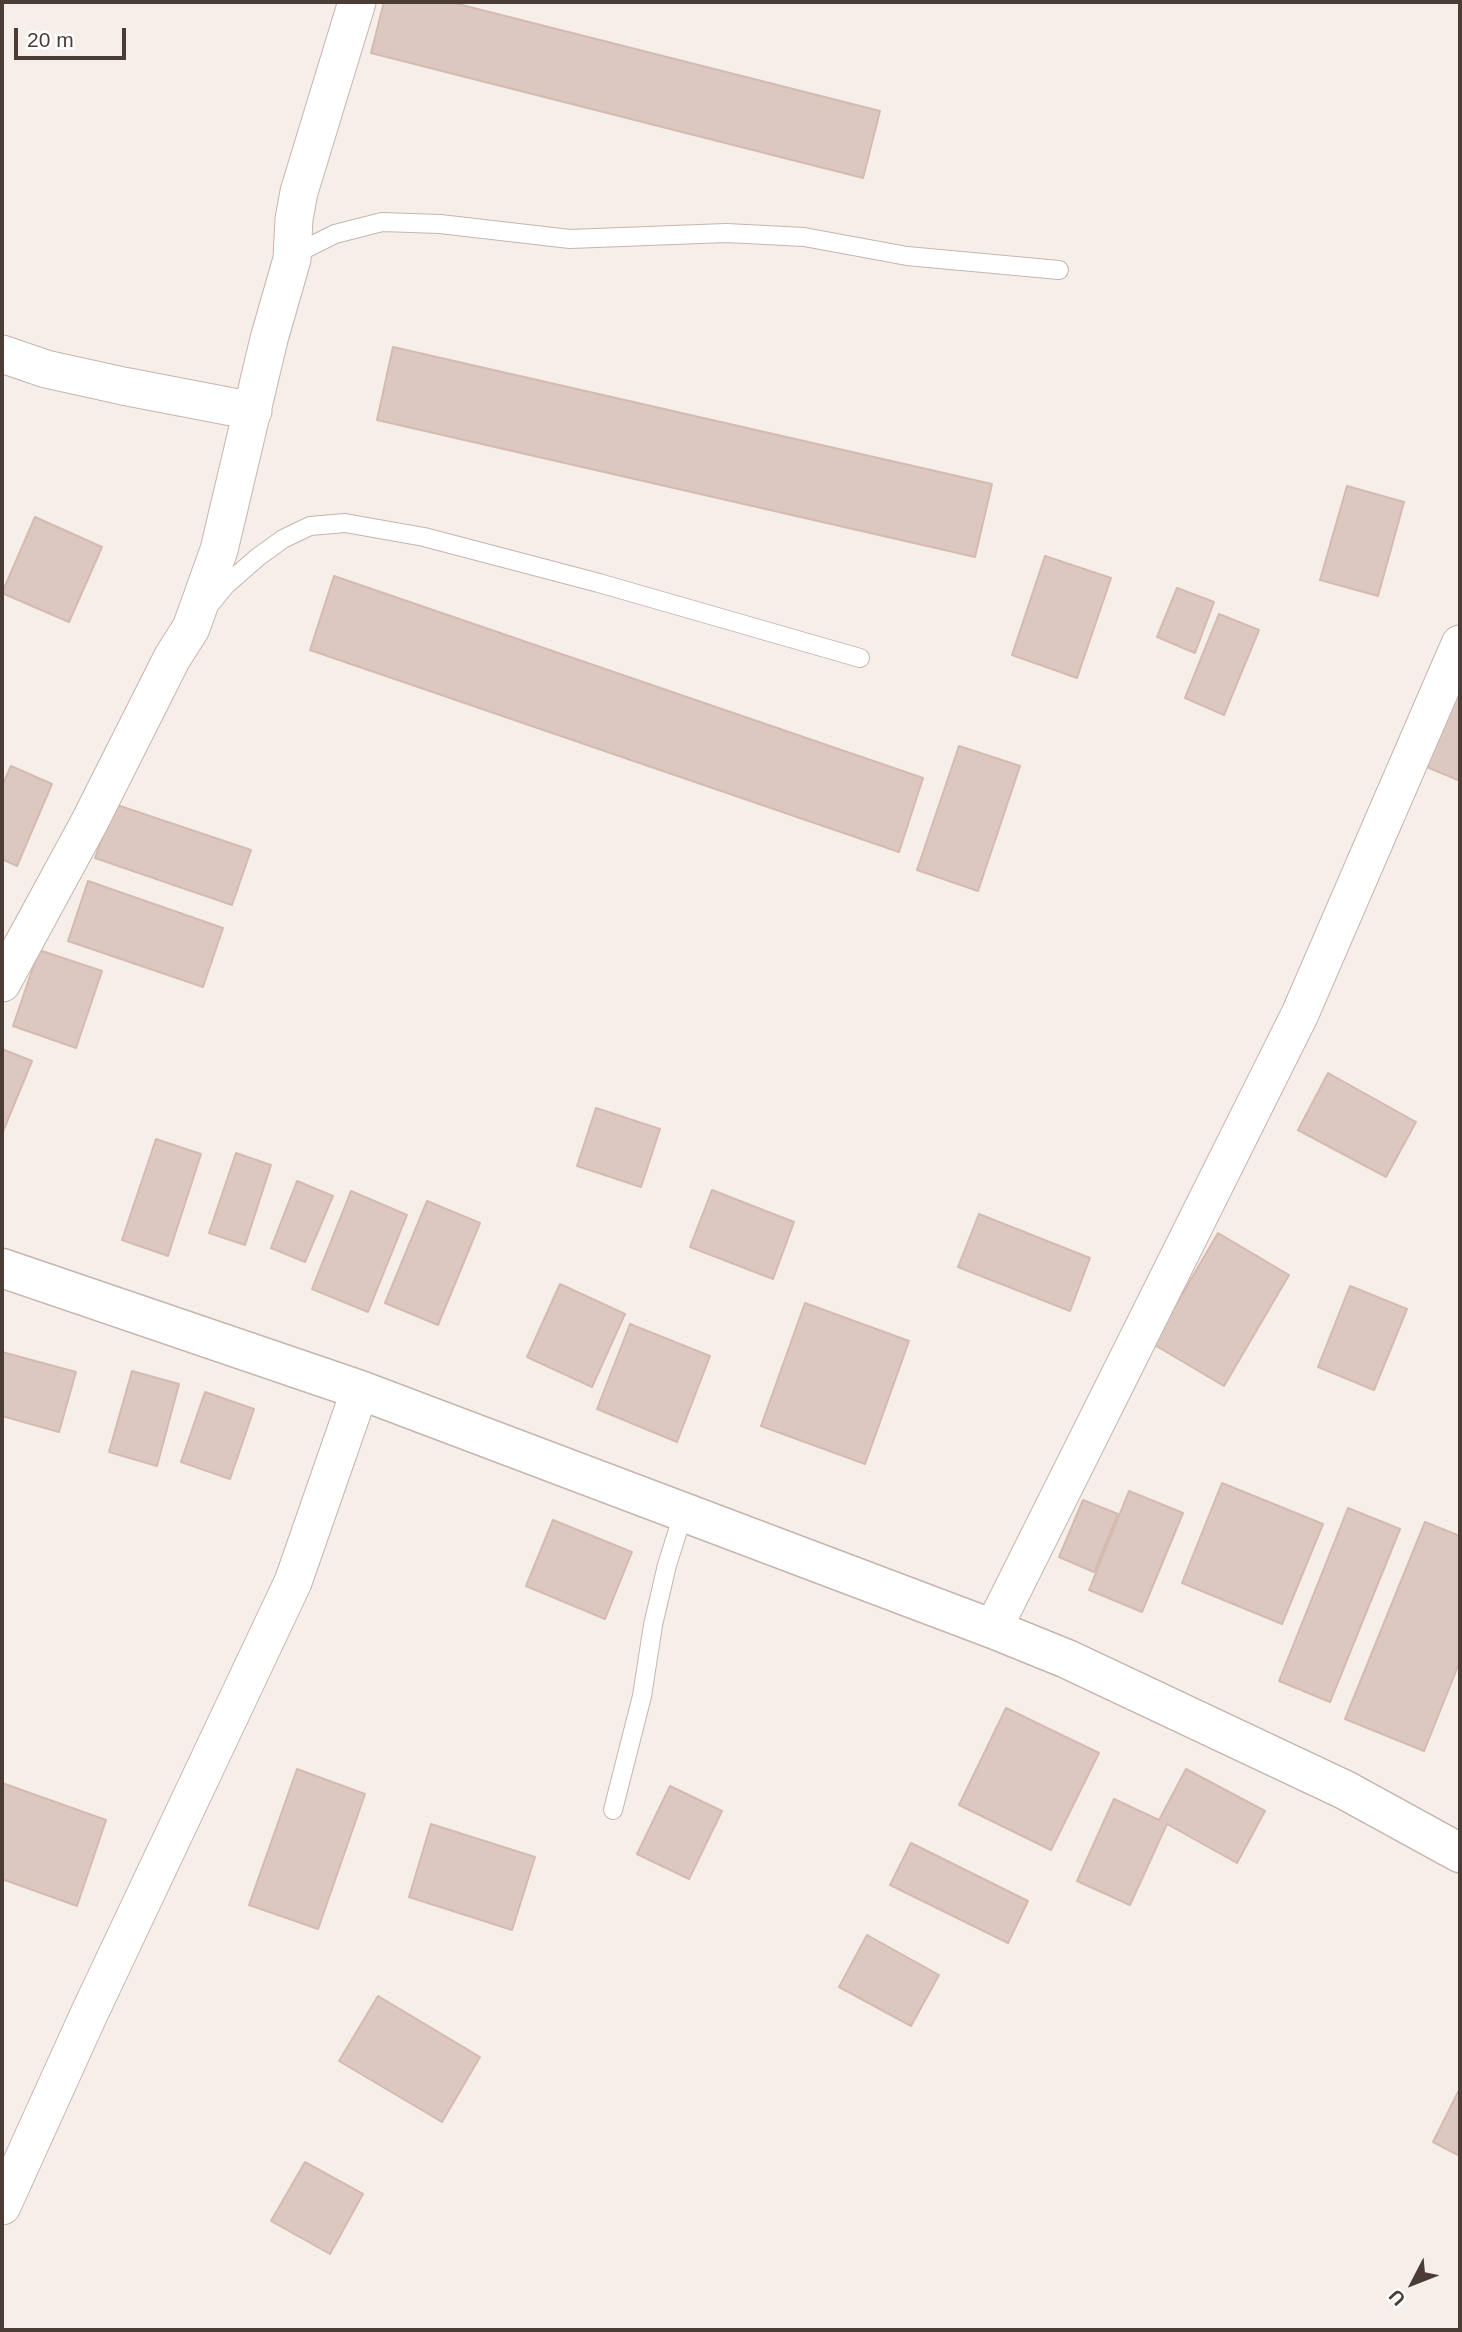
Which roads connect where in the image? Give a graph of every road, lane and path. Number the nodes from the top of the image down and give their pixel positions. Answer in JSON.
{"nodes":[{"id":1,"x":357,"y":2,"type":"edge"},
{"id":2,"x":292,"y":259,"type":"junction"},
{"id":3,"x":1059,"y":270,"type":"dead end"},
{"id":4,"x":2,"y":354,"type":"edge"},
{"id":5,"x":253,"y":411,"type":"junction"},
{"id":6,"x":191,"y":628,"type":"junction"},
{"id":7,"x":1460,"y":644,"type":"edge"},
{"id":8,"x":860,"y":658,"type":"dead end"},
{"id":9,"x":2,"y":983,"type":"edge"},
{"id":10,"x":2,"y":1268,"type":"edge"},
{"id":11,"x":360,"y":1390,"type":"junction"},
{"id":12,"x":684,"y":1511,"type":"junction"},
{"id":13,"x":993,"y":1629,"type":"junction"},
{"id":14,"x":613,"y":1810,"type":"dead end"},
{"id":15,"x":1460,"y":1853,"type":"edge"},
{"id":16,"x":2,"y":2206,"type":"edge"}],
"edges":[{"from":1,"to":2,"type":"street"},
{"from":2,"to":3,"type":"lane"},
{"from":2,"to":5,"type":"street"},
{"from":4,"to":5,"type":"street"},
{"from":5,"to":6,"type":"street"},
{"from":6,"to":8,"type":"lane"},
{"from":6,"to":9,"type":"street"},
{"from":7,"to":13,"type":"street"},
{"from":10,"to":11,"type":"street"},
{"from":11,"to":12,"type":"street"},
{"from":11,"to":16,"type":"street"},
{"from":12,"to":13,"type":"street"},
{"from":12,"to":14,"type":"lane"},
{"from":13,"to":15,"type":"street"}]}
